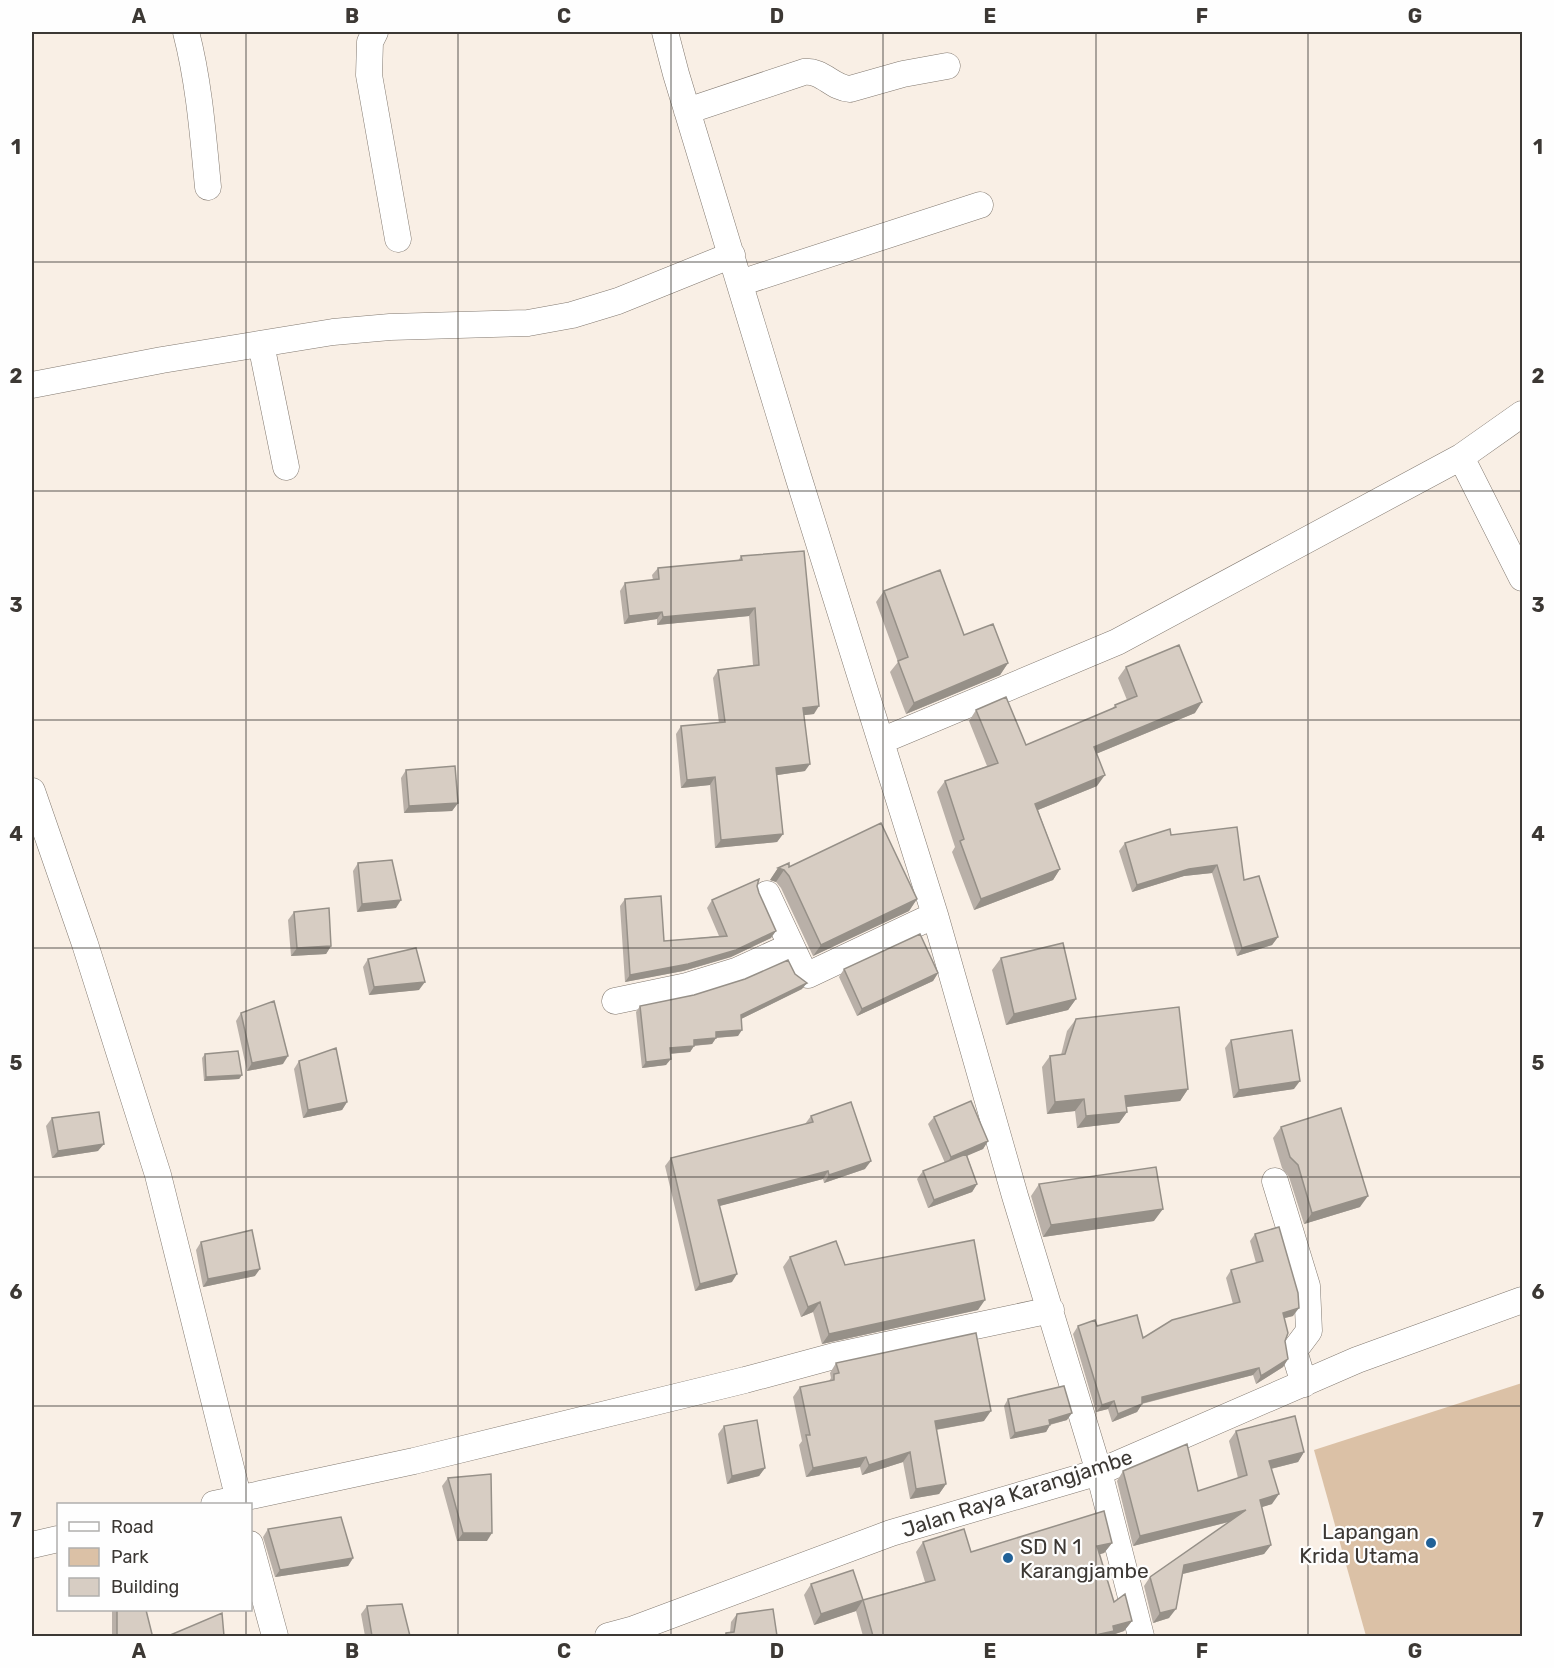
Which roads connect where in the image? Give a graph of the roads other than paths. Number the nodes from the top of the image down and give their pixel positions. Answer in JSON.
{"nodes":[{"id":1,"x":186,"y":32,"type":"edge"},
{"id":2,"x":375,"y":32,"type":"edge"},
{"id":3,"x":665,"y":32,"type":"edge"},
{"id":4,"x":947,"y":66,"type":"dead end"},
{"id":5,"x":687,"y":111,"type":"junction"},
{"id":6,"x":208,"y":187,"type":"dead end"},
{"id":7,"x":980,"y":205,"type":"dead end"},
{"id":8,"x":398,"y":239,"type":"dead end"},
{"id":9,"x":732,"y":255,"type":"junction"},
{"id":10,"x":740,"y":283,"type":"junction"},
{"id":11,"x":261,"y":344,"type":"junction"},
{"id":12,"x":32,"y":385,"type":"edge"},
{"id":13,"x":1522,"y":414,"type":"edge"},
{"id":14,"x":1461,"y":457,"type":"junction"},
{"id":15,"x":286,"y":467,"type":"dead end"},
{"id":16,"x":1522,"y":578,"type":"edge"},
{"id":17,"x":880,"y":741,"type":"junction"},
{"id":18,"x":32,"y":791,"type":"edge"},
{"id":19,"x":767,"y":894,"type":"dead end"},
{"id":20,"x":935,"y":915,"type":"junction"},
{"id":21,"x":791,"y":946,"type":"junction"},
{"id":22,"x":615,"y":1001,"type":"dead end"},
{"id":23,"x":1275,"y":1181,"type":"dead end"},
{"id":24,"x":1522,"y":1300,"type":"edge"},
{"id":25,"x":1051,"y":1310,"type":"junction"},
{"id":26,"x":1304,"y":1384,"type":"junction"},
{"id":27,"x":1099,"y":1472,"type":"junction"},
{"id":28,"x":239,"y":1502,"type":"edge"},
{"id":29,"x":57,"y":1539,"type":"edge"},
{"id":30,"x":32,"y":1545,"type":"edge"},
{"id":31,"x":252,"y":1551,"type":"edge"},
{"id":32,"x":635,"y":1633,"type":"edge"},
{"id":33,"x":275,"y":1636,"type":"edge"},
{"id":34,"x":608,"y":1636,"type":"edge"},
{"id":35,"x":1141,"y":1636,"type":"edge"}],
"edges":[{"from":1,"to":6,"type":"street"},
{"from":2,"to":8,"type":"street"},
{"from":3,"to":5,"type":"street"},
{"from":4,"to":5,"type":"street"},
{"from":5,"to":9,"type":"street"},
{"from":7,"to":10,"type":"street"},
{"from":9,"to":10,"type":"street"},
{"from":9,"to":11,"type":"street"},
{"from":10,"to":17,"type":"street"},
{"from":11,"to":12,"type":"street"},
{"from":11,"to":15,"type":"street"},
{"from":13,"to":14,"type":"street"},
{"from":14,"to":16,"type":"street"},
{"from":14,"to":17,"type":"street"},
{"from":17,"to":20,"type":"street"},
{"from":18,"to":28,"type":"street"},
{"from":19,"to":21,"type":"street"},
{"from":20,"to":21,"type":"street"},
{"from":20,"to":25,"type":"street"},
{"from":21,"to":22,"type":"street"},
{"from":23,"to":26,"type":"street"},
{"from":24,"to":26,"type":"street","name":"Jalan Raya Karangjambe"},
{"from":25,"to":27,"type":"street"},
{"from":25,"to":28,"type":"street"},
{"from":26,"to":27,"type":"street","name":"Jalan Raya Karangjambe"},
{"from":27,"to":32,"type":"street","name":"Jalan Raya Karangjambe"},
{"from":27,"to":35,"type":"street"},
{"from":29,"to":30,"type":"street"},
{"from":31,"to":33,"type":"street"},
{"from":32,"to":34,"type":"street","name":"Jalan Raya Karangjambe"}]}
